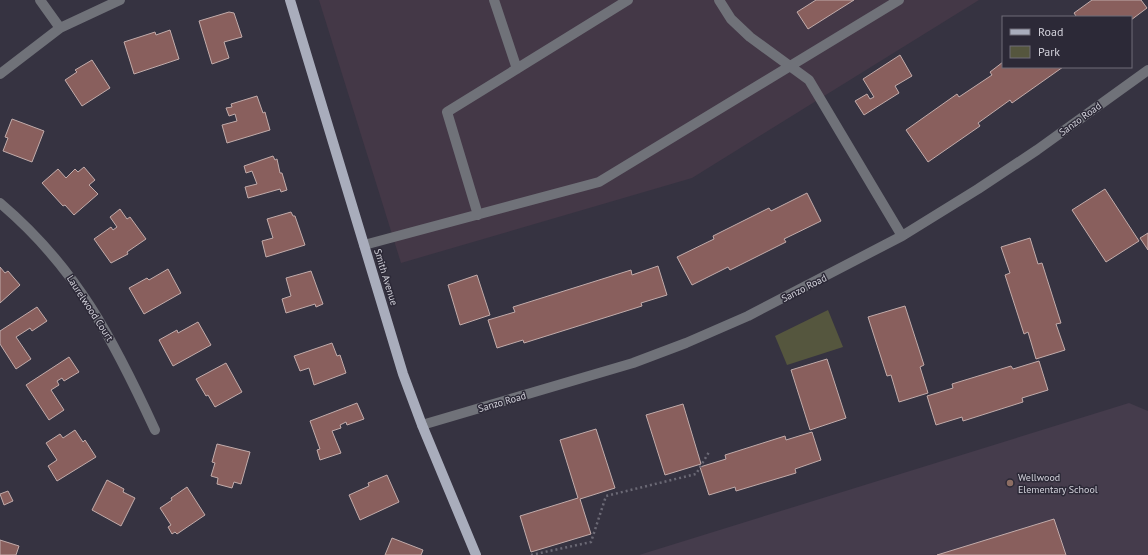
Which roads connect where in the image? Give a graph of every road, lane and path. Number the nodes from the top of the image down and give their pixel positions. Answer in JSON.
{"nodes":[{"id":1,"x":40,"y":0,"type":"edge"},
{"id":2,"x":120,"y":0,"type":"edge"},
{"id":3,"x":290,"y":0,"type":"edge"},
{"id":4,"x":494,"y":0,"type":"edge"},
{"id":5,"x":628,"y":0,"type":"edge"},
{"id":6,"x":719,"y":0,"type":"edge"},
{"id":7,"x":899,"y":0,"type":"edge"},
{"id":8,"x":60,"y":28,"type":"junction"},
{"id":9,"x":790,"y":66,"type":"junction"},
{"id":10,"x":517,"y":69,"type":"junction"},
{"id":11,"x":1148,"y":70,"type":"edge"},
{"id":12,"x":0,"y":74,"type":"edge"},
{"id":13,"x":0,"y":203,"type":"edge"},
{"id":14,"x":478,"y":214,"type":"junction"},
{"id":15,"x":902,"y":236,"type":"junction"},
{"id":16,"x":364,"y":245,"type":"junction"},
{"id":17,"x":422,"y":426,"type":"junction"},
{"id":18,"x":155,"y":430,"type":"dead end"},
{"id":19,"x":709,"y":452,"type":"dead end"},
{"id":20,"x":476,"y":555,"type":"edge"},
{"id":21,"x":531,"y":555,"type":"edge"}],
"edges":[{"from":1,"to":8,"type":"street"},
{"from":2,"to":8,"type":"street"},
{"from":3,"to":16,"type":"main road","name":"Smith Avenue"},
{"from":4,"to":10,"type":"street"},
{"from":5,"to":10,"type":"street"},
{"from":6,"to":9,"type":"street"},
{"from":7,"to":9,"type":"street"},
{"from":8,"to":12,"type":"street"},
{"from":9,"to":14,"type":"street"},
{"from":9,"to":15,"type":"street"},
{"from":10,"to":14,"type":"street"},
{"from":11,"to":15,"type":"street","name":"Sanzo Road"},
{"from":13,"to":18,"type":"street","name":"Laurelwood Court"},
{"from":14,"to":16,"type":"street"},
{"from":15,"to":17,"type":"street","name":"Sanzo Road"},
{"from":16,"to":17,"type":"main road","name":"Smith Avenue"},
{"from":17,"to":20,"type":"main road","name":"Smith Avenue"},
{"from":19,"to":21,"type":"path"}]}
